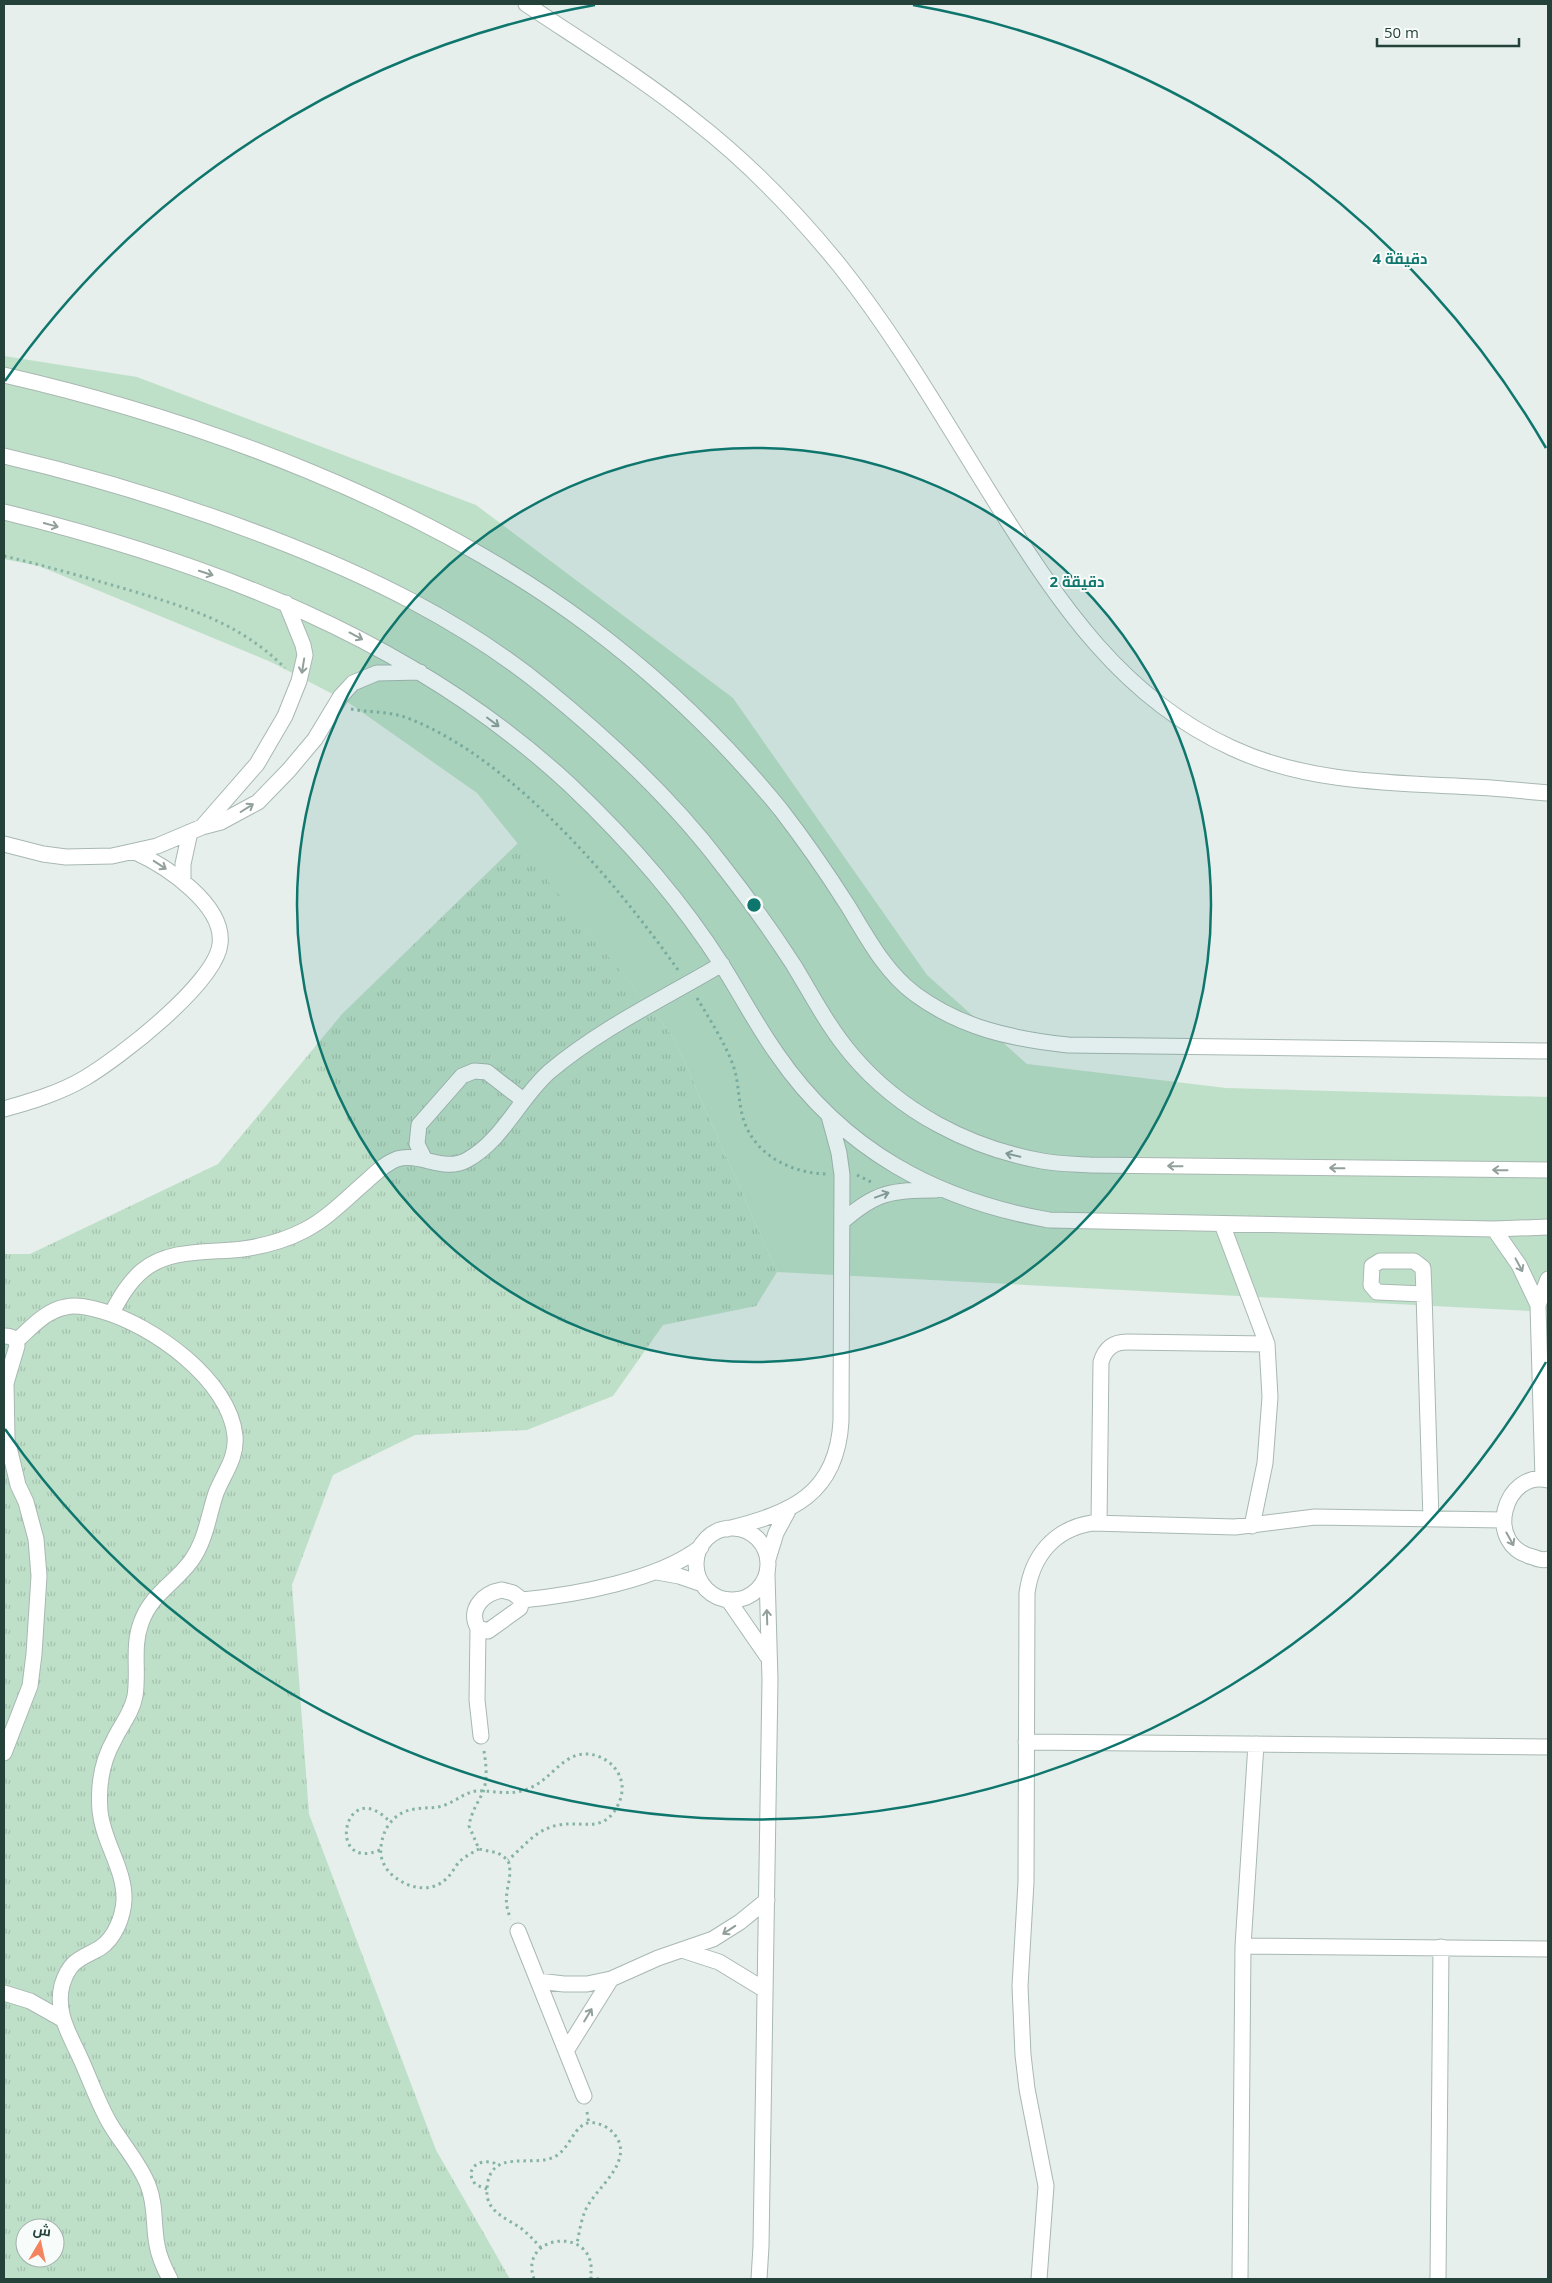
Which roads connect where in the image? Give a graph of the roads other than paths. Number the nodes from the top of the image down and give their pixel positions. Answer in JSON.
{"nodes":[{"id":1,"x":526,"y":4,"type":"edge"},
{"id":2,"x":4,"y":375,"type":"edge"},
{"id":3,"x":4,"y":456,"type":"edge"},
{"id":4,"x":4,"y":512,"type":"edge"},
{"id":5,"x":286,"y":603,"type":"junction"},
{"id":6,"x":420,"y":672,"type":"junction"},
{"id":7,"x":1548,"y":793,"type":"edge"},
{"id":8,"x":196,"y":829,"type":"junction"},
{"id":9,"x":4,"y":844,"type":"edge"},
{"id":10,"x":135,"y":852,"type":"junction"},
{"id":11,"x":183,"y":882,"type":"junction"},
{"id":12,"x":722,"y":964,"type":"junction"},
{"id":13,"x":1548,"y":1051,"type":"edge"},
{"id":14,"x":523,"y":1100,"type":"junction"},
{"id":15,"x":4,"y":1108,"type":"edge"},
{"id":16,"x":829,"y":1116,"type":"junction"},
{"id":17,"x":425,"y":1160,"type":"junction"},
{"id":18,"x":1548,"y":1170,"type":"edge"},
{"id":19,"x":940,"y":1190,"type":"junction"},
{"id":20,"x":842,"y":1222,"type":"junction"},
{"id":21,"x":1222,"y":1224,"type":"junction"},
{"id":22,"x":1548,"y":1227,"type":"edge"},
{"id":23,"x":1494,"y":1229,"type":"junction"},
{"id":24,"x":1548,"y":1279,"type":"edge"},
{"id":25,"x":1424,"y":1294,"type":"dead end"},
{"id":26,"x":1538,"y":1305,"type":"junction"},
{"id":27,"x":111,"y":1314,"type":"junction"},
{"id":28,"x":10,"y":1338,"type":"edge"},
{"id":29,"x":1267,"y":1344,"type":"junction"},
{"id":30,"x":1545,"y":1479,"type":"edge"},
{"id":31,"x":789,"y":1509,"type":"junction"},
{"id":32,"x":1431,"y":1519,"type":"junction"},
{"id":33,"x":1502,"y":1520,"type":"junction"},
{"id":34,"x":1099,"y":1522,"type":"junction"},
{"id":35,"x":1252,"y":1526,"type":"junction"},
{"id":36,"x":727,"y":1529,"type":"junction"},
{"id":37,"x":700,"y":1547,"type":"junction"},
{"id":38,"x":768,"y":1559,"type":"junction"},
{"id":39,"x":1548,"y":1559,"type":"edge"},
{"id":40,"x":655,"y":1572,"type":"junction"},
{"id":41,"x":767,"y":1575,"type":"junction"},
{"id":42,"x":702,"y":1584,"type":"junction"},
{"id":43,"x":522,"y":1600,"type":"junction"},
{"id":44,"x":729,"y":1601,"type":"junction"},
{"id":45,"x":478,"y":1628,"type":"junction"},
{"id":46,"x":769,"y":1660,"type":"junction"},
{"id":47,"x":481,"y":1736,"type":"road end"},
{"id":48,"x":1026,"y":1742,"type":"junction"},
{"id":49,"x":1256,"y":1744,"type":"junction"},
{"id":50,"x":1548,"y":1747,"type":"edge"},
{"id":51,"x":4,"y":1753,"type":"edge"},
{"id":52,"x":766,"y":1900,"type":"junction"},
{"id":53,"x":518,"y":1931,"type":"road end"},
{"id":54,"x":1244,"y":1946,"type":"junction"},
{"id":55,"x":1441,"y":1947,"type":"junction"},
{"id":56,"x":1548,"y":1949,"type":"edge"},
{"id":57,"x":682,"y":1950,"type":"junction"},
{"id":58,"x":611,"y":1979,"type":"junction"},
{"id":59,"x":538,"y":1981,"type":"junction"},
{"id":60,"x":765,"y":1990,"type":"junction"},
{"id":61,"x":4,"y":1993,"type":"edge"},
{"id":62,"x":62,"y":2019,"type":"junction"},
{"id":63,"x":566,"y":2051,"type":"junction"},
{"id":64,"x":584,"y":2096,"type":"dead end"},
{"id":65,"x":170,"y":2279,"type":"edge"},
{"id":66,"x":759,"y":2279,"type":"edge"},
{"id":67,"x":1039,"y":2279,"type":"edge"},
{"id":68,"x":1240,"y":2279,"type":"edge"},
{"id":69,"x":1438,"y":2279,"type":"edge"}],
"edges":[{"from":1,"to":7,"type":"street"},
{"from":2,"to":13,"type":"street"},
{"from":18,"to":3,"type":"street","one_way":true},
{"from":4,"to":5,"type":"street","one_way":true},
{"from":5,"to":6,"type":"street","one_way":true},
{"from":5,"to":8,"type":"street","one_way":true},
{"from":8,"to":6,"type":"street","one_way":true},
{"from":6,"to":12,"type":"street","one_way":true},
{"from":8,"to":10,"type":"street"},
{"from":8,"to":11,"type":"street"},
{"from":9,"to":10,"type":"street"},
{"from":10,"to":11,"type":"street","one_way":true},
{"from":11,"to":15,"type":"street"},
{"from":12,"to":14,"type":"street"},
{"from":12,"to":16,"type":"street"},
{"from":14,"to":17,"type":"street"},
{"from":14,"to":17,"type":"street"},
{"from":16,"to":19,"type":"street"},
{"from":16,"to":20,"type":"street"},
{"from":17,"to":27,"type":"street"},
{"from":20,"to":19,"type":"street","one_way":true},
{"from":19,"to":21,"type":"street"},
{"from":20,"to":31,"type":"street"},
{"from":21,"to":23,"type":"street"},
{"from":21,"to":29,"type":"street"},
{"from":22,"to":23,"type":"street"},
{"from":23,"to":26,"type":"street","one_way":true},
{"from":24,"to":26,"type":"street"},
{"from":25,"to":32,"type":"street"},
{"from":26,"to":30,"type":"street"},
{"from":27,"to":28,"type":"street"},
{"from":27,"to":62,"type":"street"},
{"from":28,"to":51,"type":"street"},
{"from":29,"to":34,"type":"street"},
{"from":29,"to":35,"type":"street"},
{"from":30,"to":33,"type":"street"},
{"from":31,"to":36,"type":"street"},
{"from":31,"to":38,"type":"street"},
{"from":32,"to":33,"type":"street"},
{"from":32,"to":35,"type":"street"},
{"from":33,"to":39,"type":"street","one_way":true},
{"from":34,"to":35,"type":"street"},
{"from":34,"to":48,"type":"street"},
{"from":36,"to":37,"type":"street"},
{"from":36,"to":38,"type":"street"},
{"from":37,"to":40,"type":"street"},
{"from":37,"to":42,"type":"street"},
{"from":38,"to":41,"type":"street"},
{"from":40,"to":42,"type":"street"},
{"from":40,"to":43,"type":"street"},
{"from":41,"to":44,"type":"street"},
{"from":46,"to":41,"type":"street","one_way":true},
{"from":42,"to":44,"type":"street"},
{"from":43,"to":45,"type":"street"},
{"from":43,"to":45,"type":"street"},
{"from":44,"to":46,"type":"street"},
{"from":45,"to":47,"type":"street"},
{"from":46,"to":52,"type":"street"},
{"from":48,"to":49,"type":"street"},
{"from":48,"to":67,"type":"street"},
{"from":49,"to":50,"type":"street"},
{"from":49,"to":54,"type":"street"},
{"from":52,"to":57,"type":"street","one_way":true},
{"from":52,"to":60,"type":"street"},
{"from":53,"to":59,"type":"street"},
{"from":54,"to":55,"type":"street"},
{"from":54,"to":68,"type":"street"},
{"from":55,"to":56,"type":"street"},
{"from":55,"to":69,"type":"street"},
{"from":57,"to":58,"type":"street"},
{"from":57,"to":60,"type":"street"},
{"from":58,"to":59,"type":"street"},
{"from":63,"to":58,"type":"street","one_way":true},
{"from":59,"to":63,"type":"street"},
{"from":60,"to":66,"type":"street"},
{"from":61,"to":62,"type":"street"},
{"from":62,"to":65,"type":"street"},
{"from":63,"to":64,"type":"street"}]}
